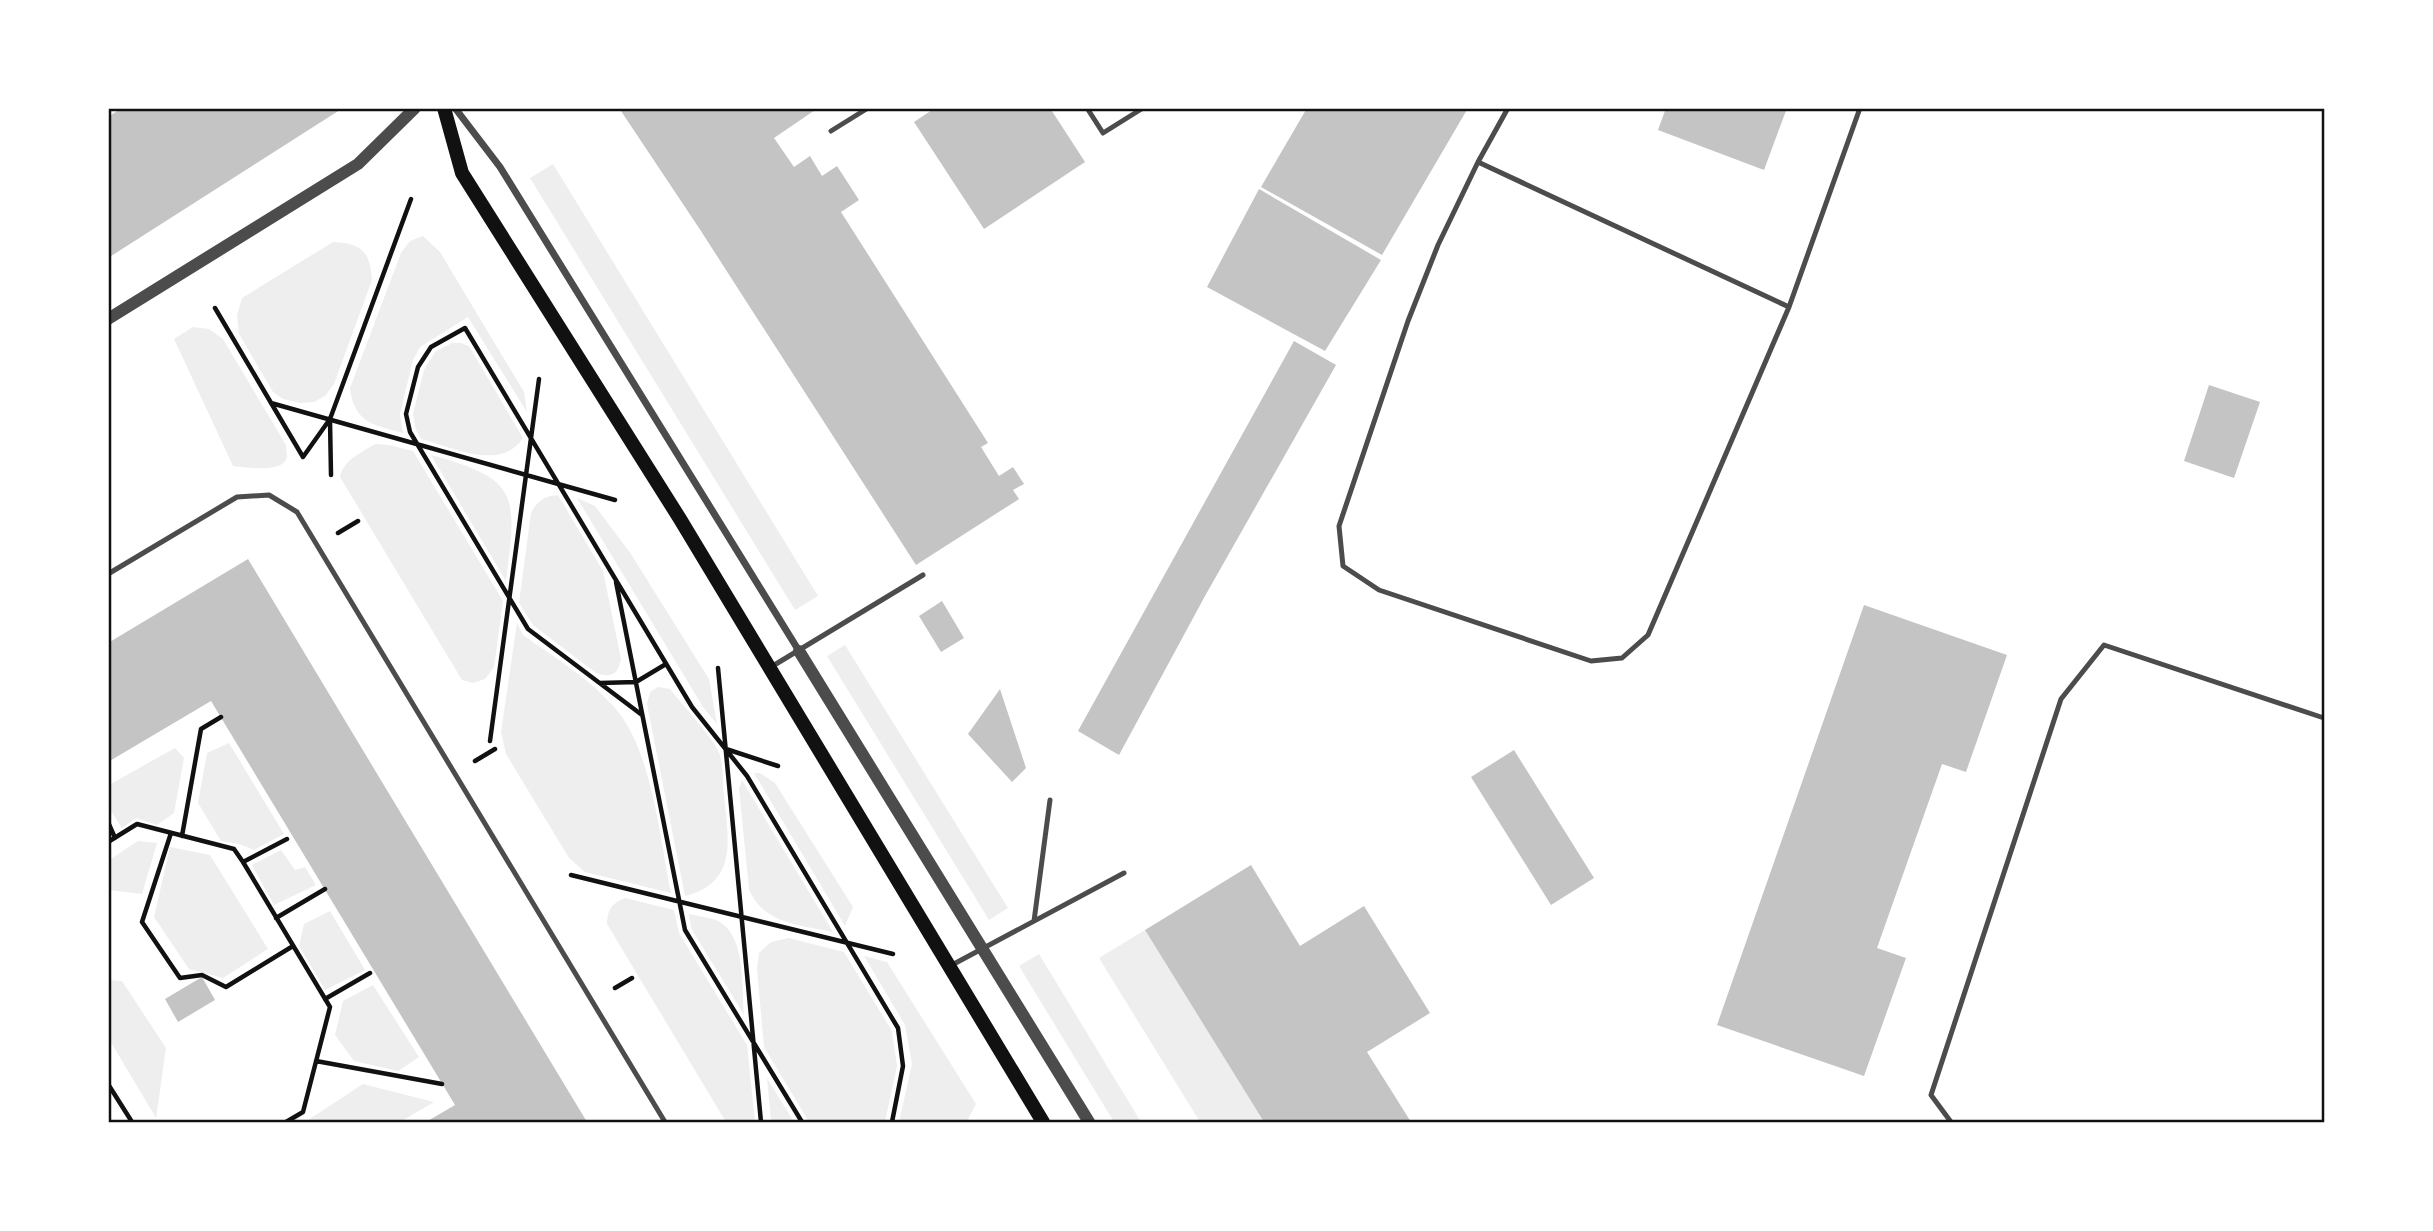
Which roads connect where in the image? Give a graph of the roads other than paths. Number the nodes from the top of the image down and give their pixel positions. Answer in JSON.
{"nodes":[{"id":1,"x":415,"y":108,"type":"edge"},
{"id":2,"x":444,"y":108,"type":"edge"},
{"id":3,"x":455,"y":108,"type":"edge"},
{"id":4,"x":867,"y":108,"type":"edge"},
{"id":5,"x":1087,"y":108,"type":"edge"},
{"id":6,"x":1143,"y":108,"type":"edge"},
{"id":7,"x":1508,"y":108,"type":"edge"},
{"id":8,"x":1860,"y":108,"type":"edge"},
{"id":9,"x":831,"y":131,"type":"dead end"},
{"id":10,"x":1478,"y":162,"type":"junction"},
{"id":11,"x":1789,"y":307,"type":"junction"},
{"id":12,"x":108,"y":319,"type":"edge"},
{"id":13,"x":108,"y":574,"type":"edge"},
{"id":14,"x":923,"y":575,"type":"dead end"},
{"id":15,"x":799,"y":651,"type":"junction"},
{"id":16,"x":771,"y":667,"type":"junction"},
{"id":17,"x":2325,"y":718,"type":"edge"},
{"id":18,"x":1050,"y":800,"type":"dead end"},
{"id":19,"x":1124,"y":873,"type":"dead end"},
{"id":20,"x":1034,"y":921,"type":"junction"},
{"id":21,"x":983,"y":949,"type":"junction"},
{"id":22,"x":950,"y":966,"type":"junction"},
{"id":23,"x":1038,"y":1121,"type":"edge"},
{"id":24,"x":665,"y":1122,"type":"edge"},
{"id":25,"x":1089,"y":1122,"type":"edge"},
{"id":26,"x":1951,"y":1122,"type":"edge"}],
"edges":[{"from":1,"to":12,"type":"street"},
{"from":2,"to":16,"type":"main road"},
{"from":3,"to":15,"type":"street"},
{"from":4,"to":9,"type":"lane"},
{"from":5,"to":6,"type":"lane"},
{"from":7,"to":10,"type":"lane"},
{"from":8,"to":11,"type":"lane"},
{"from":10,"to":11,"type":"lane"},
{"from":10,"to":11,"type":"lane"},
{"from":13,"to":24,"type":"lane"},
{"from":14,"to":15,"type":"lane"},
{"from":15,"to":16,"type":"lane"},
{"from":15,"to":21,"type":"street"},
{"from":16,"to":22,"type":"main road"},
{"from":17,"to":26,"type":"lane"},
{"from":18,"to":20,"type":"lane"},
{"from":19,"to":20,"type":"lane"},
{"from":20,"to":21,"type":"lane"},
{"from":21,"to":22,"type":"lane"},
{"from":21,"to":25,"type":"street"},
{"from":22,"to":23,"type":"main road"}]}
